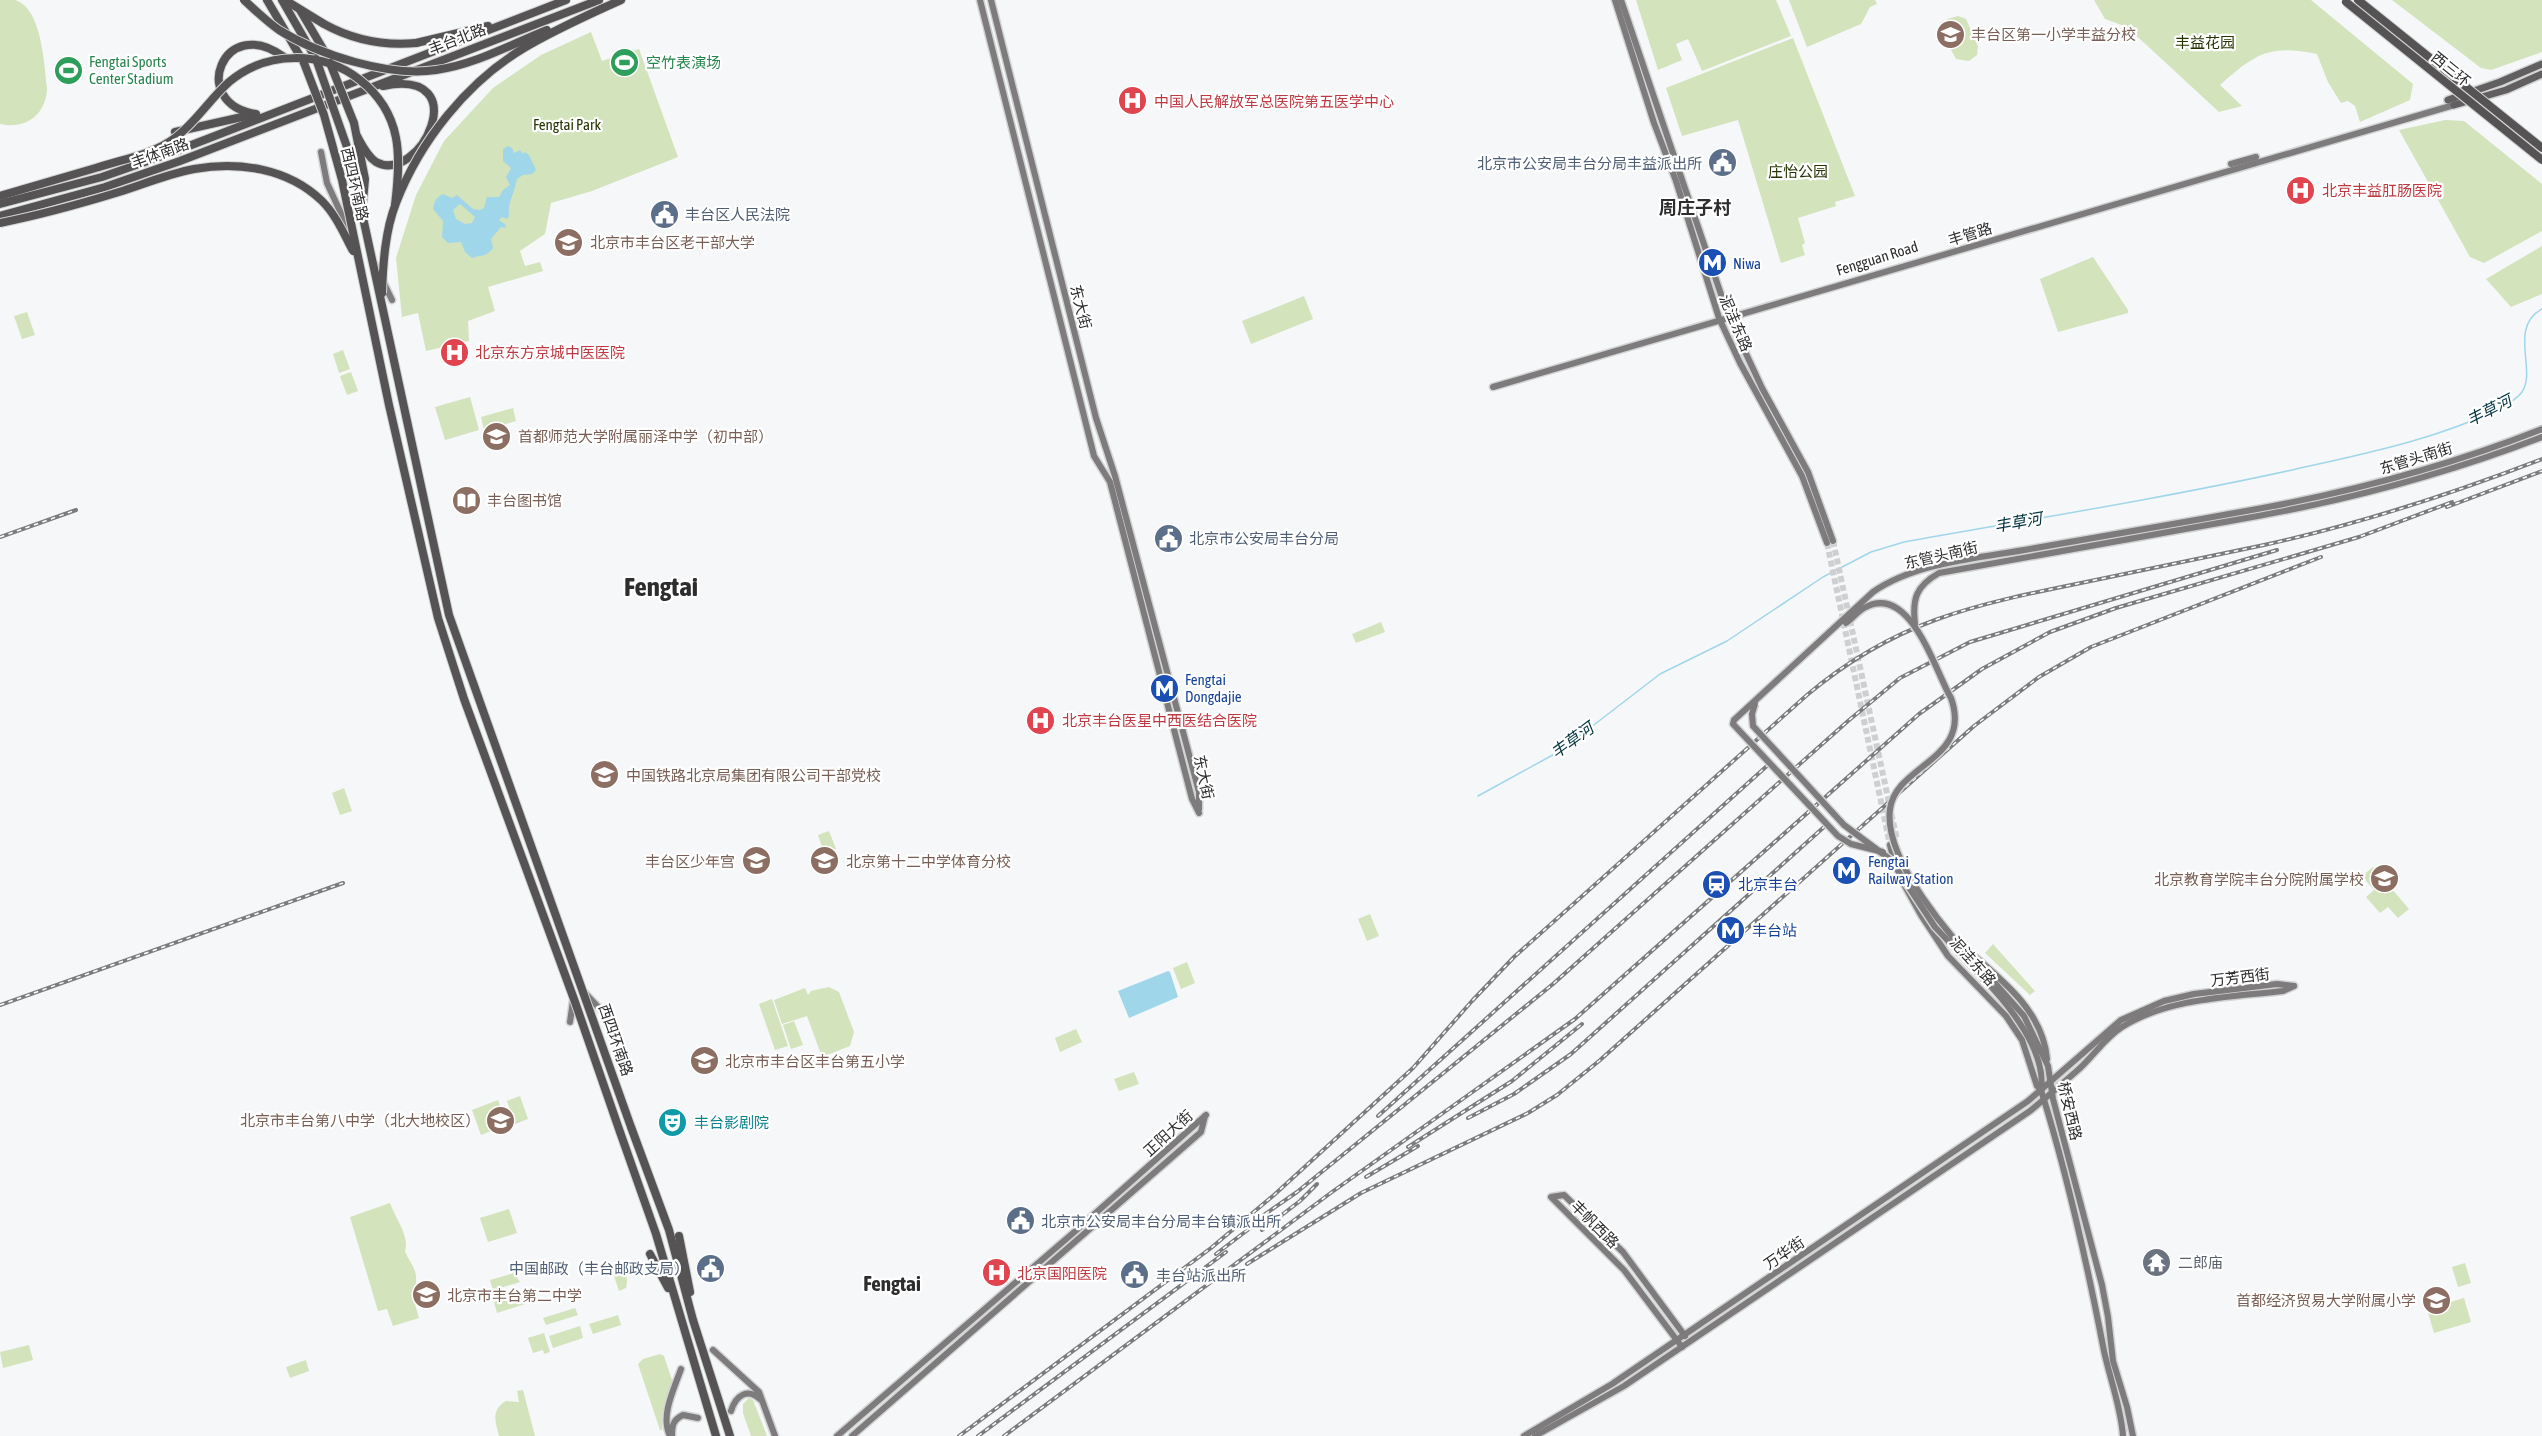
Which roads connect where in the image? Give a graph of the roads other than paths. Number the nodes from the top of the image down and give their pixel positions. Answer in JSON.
{"nodes":[{"id":1,"x":244,"y":0,"type":"edge"},
{"id":2,"x":267,"y":0,"type":"edge"},
{"id":3,"x":284,"y":0,"type":"edge"},
{"id":4,"x":566,"y":0,"type":"edge"},
{"id":5,"x":599,"y":0,"type":"edge"},
{"id":6,"x":621,"y":0,"type":"edge"},
{"id":7,"x":980,"y":0,"type":"edge"},
{"id":8,"x":991,"y":0,"type":"edge"},
{"id":9,"x":1615,"y":0,"type":"edge"},
{"id":10,"x":1621,"y":0,"type":"edge"},
{"id":11,"x":2358,"y":0,"type":"edge"},
{"id":12,"x":2345,"y":1,"type":"edge"},
{"id":13,"x":602,"y":9,"type":"junction"},
{"id":14,"x":300,"y":10,"type":"junction"},
{"id":15,"x":456,"y":38,"type":"junction"},
{"id":16,"x":284,"y":57,"type":"dead end"},
{"id":17,"x":2542,"y":64,"type":"edge"},
{"id":18,"x":2542,"y":74,"type":"edge"},
{"id":19,"x":360,"y":91,"type":"junction"},
{"id":20,"x":323,"y":94,"type":"joint"},
{"id":21,"x":2451,"y":103,"type":"junction"},
{"id":22,"x":325,"y":104,"type":"joint"},
{"id":23,"x":294,"y":106,"type":"junction"},
{"id":24,"x":256,"y":114,"type":"junction"},
{"id":25,"x":175,"y":132,"type":"dead end"},
{"id":26,"x":357,"y":136,"type":"junction"},
{"id":27,"x":2542,"y":148,"type":"edge"},
{"id":28,"x":321,"y":152,"type":"dead end"},
{"id":29,"x":2269,"y":154,"type":"dead end"},
{"id":30,"x":2542,"y":160,"type":"edge"},
{"id":31,"x":0,"y":196,"type":"edge"},
{"id":32,"x":0,"y":204,"type":"edge"},
{"id":33,"x":395,"y":205,"type":"junction"},
{"id":34,"x":362,"y":214,"type":"joint"},
{"id":35,"x":0,"y":216,"type":"edge"},
{"id":36,"x":0,"y":223,"type":"edge"},
{"id":37,"x":370,"y":255,"type":"junction"},
{"id":38,"x":358,"y":262,"type":"junction"},
{"id":39,"x":392,"y":300,"type":"dead end"},
{"id":40,"x":381,"y":303,"type":"junction"},
{"id":41,"x":1728,"y":317,"type":"junction"},
{"id":42,"x":1719,"y":319,"type":"junction"},
{"id":43,"x":2542,"y":429,"type":"edge"},
{"id":44,"x":2542,"y":437,"type":"edge"},
{"id":45,"x":1107,"y":452,"type":"junction"},
{"id":46,"x":1096,"y":459,"type":"junction"},
{"id":47,"x":2229,"y":517,"type":"junction"},
{"id":48,"x":1915,"y":625,"type":"junction"},
{"id":49,"x":1830,"y":634,"type":"junction"},
{"id":50,"x":456,"y":636,"type":"junction"},
{"id":51,"x":445,"y":639,"type":"junction"},
{"id":52,"x":462,"y":657,"type":"junction"},
{"id":53,"x":458,"y":680,"type":"joint"},
{"id":54,"x":1766,"y":693,"type":"junction"},
{"id":55,"x":464,"y":699,"type":"junction"},
{"id":56,"x":1897,"y":840,"type":"tunnel mouth"},
{"id":57,"x":1890,"y":845,"type":"tunnel mouth"},
{"id":58,"x":1883,"y":852,"type":"junction"},
{"id":59,"x":1985,"y":977,"type":"junction"},
{"id":60,"x":601,"y":1010,"type":"dead end"},
{"id":61,"x":570,"y":1022,"type":"dead end"},
{"id":62,"x":2048,"y":1066,"type":"junction"},
{"id":63,"x":2051,"y":1081,"type":"junction"},
{"id":64,"x":2042,"y":1090,"type":"junction"},
{"id":65,"x":2052,"y":1092,"type":"junction"},
{"id":66,"x":2044,"y":1099,"type":"junction"},
{"id":67,"x":679,"y":1236,"type":"dead end"},
{"id":68,"x":650,"y":1254,"type":"dead end"},
{"id":69,"x":673,"y":1297,"type":"junction"},
{"id":70,"x":693,"y":1320,"type":"junction"},
{"id":71,"x":1684,"y":1335,"type":"junction"},
{"id":72,"x":1676,"y":1340,"type":"junction"},
{"id":73,"x":1689,"y":1342,"type":"junction"},
{"id":74,"x":1682,"y":1347,"type":"junction"},
{"id":75,"x":713,"y":1350,"type":"dead end"},
{"id":76,"x":681,"y":1369,"type":"dead end"},
{"id":77,"x":764,"y":1403,"type":"junction"},
{"id":78,"x":731,"y":1411,"type":"dead end"},
{"id":79,"x":699,"y":1418,"type":"dead end"},
{"id":80,"x":671,"y":1436,"type":"edge"},
{"id":81,"x":716,"y":1436,"type":"edge"},
{"id":82,"x":730,"y":1436,"type":"edge"},
{"id":83,"x":775,"y":1436,"type":"edge"},
{"id":84,"x":837,"y":1436,"type":"edge"},
{"id":85,"x":852,"y":1436,"type":"edge"},
{"id":86,"x":1524,"y":1436,"type":"edge"},
{"id":87,"x":1535,"y":1436,"type":"edge"},
{"id":88,"x":2123,"y":1436,"type":"edge"},
{"id":89,"x":2133,"y":1436,"type":"edge"}],
"edges":[{"from":1,"to":13,"type":"highway","bridge":true},
{"from":2,"to":38,"type":"highway","name":"西四环南路","bridge":true},
{"from":3,"to":14,"type":"highway"},
{"from":3,"to":40,"type":"highway","name":"西四环南路","bridge":true},
{"from":4,"to":15,"type":"highway"},
{"from":5,"to":19,"type":"highway","name":"丰台北路"},
{"from":6,"to":13,"type":"highway"},
{"from":7,"to":46,"type":"main road","name":"东大街"},
{"from":8,"to":45,"type":"main road","name":"东大街"},
{"from":9,"to":42,"type":"main road","name":"泥洼东路"},
{"from":10,"to":41,"type":"main road","name":"泥洼东路"},
{"from":11,"to":27,"type":"highway","name":"西三环","bridge":true},
{"from":12,"to":30,"type":"highway","name":"西三环","bridge":true},
{"from":13,"to":33,"type":"highway","bridge":true},
{"from":14,"to":15,"type":"highway","bridge":true},
{"from":14,"to":26,"type":"highway","bridge":true},
{"from":15,"to":20,"type":"highway","name":"丰台北路"},
{"from":16,"to":24,"type":"highway"},
{"from":17,"to":21,"type":"main road"},
{"from":18,"to":21,"type":"main road"},
{"from":19,"to":22,"type":"highway","name":"丰台北路"},
{"from":19,"to":26,"type":"highway"},
{"from":20,"to":23,"type":"highway","name":"丰体南路"},
{"from":21,"to":41,"type":"main road","name":"丰管路"},
{"from":22,"to":35,"type":"highway","name":"丰体南路"},
{"from":23,"to":24,"type":"highway"},
{"from":23,"to":32,"type":"highway","name":"丰体南路"},
{"from":24,"to":25,"type":"highway"},
{"from":26,"to":34,"type":"highway"},
{"from":28,"to":51,"type":"main road","name":"西四环南路"},
{"from":29,"to":41,"type":"main road","name":"Fengguan Road"},
{"from":31,"to":33,"type":"highway","bridge":true},
{"from":33,"to":40,"type":"highway","bridge":true},
{"from":34,"to":37,"type":"main road","name":"西四环南路"},
{"from":36,"to":38,"type":"highway","bridge":true},
{"from":37,"to":39,"type":"main road"},
{"from":37,"to":50,"type":"main road","name":"西四环南路"},
{"from":38,"to":51,"type":"highway","name":"西四环南路","bridge":true},
{"from":40,"to":50,"type":"highway","name":"西四环南路","bridge":true},
{"from":41,"to":42,"type":"main road","name":"丰管路"},
{"from":41,"to":42,"type":"main road","name":"泥洼东路"},
{"from":42,"to":42,"type":"main road","name":"丰管路"},
{"from":43,"to":47,"type":"main road","name":"东管头南街"},
{"from":44,"to":47,"type":"main road","name":"东管头南街"},
{"from":45,"to":46,"type":"main road"},
{"from":45,"to":46,"type":"main road","name":"东大街"},
{"from":47,"to":48,"type":"main road","name":"东管头南街","bridge":true},
{"from":47,"to":49,"type":"main road","name":"东管头南街","bridge":true},
{"from":48,"to":49,"type":"main road","bridge":true},
{"from":48,"to":59,"type":"main road","name":"桥安西路","bridge":true},
{"from":49,"to":54,"type":"main road","name":"东管头南街","bridge":true},
{"from":50,"to":52,"type":"main road","name":"西四环南路"},
{"from":51,"to":53,"type":"highway","name":"西四环南路","bridge":true},
{"from":52,"to":60,"type":"main road","name":"西四环南路"},
{"from":52,"to":70,"type":"highway","name":"西四环南路","bridge":true},
{"from":53,"to":55,"type":"main road","name":"西四环南路"},
{"from":54,"to":58,"type":"main road","bridge":true},
{"from":54,"to":58,"type":"main road","name":"东管头南街","bridge":true},
{"from":55,"to":61,"type":"main road","name":"西四环南路"},
{"from":55,"to":69,"type":"highway","name":"西四环南路","bridge":true},
{"from":56,"to":62,"type":"main road","name":"泥洼东路"},
{"from":57,"to":64,"type":"main road","name":"泥洼东路"},
{"from":58,"to":59,"type":"main road","bridge":true},
{"from":59,"to":62,"type":"main road","name":"桥安西路"},
{"from":59,"to":64,"type":"main road","name":"桥安西路"},
{"from":62,"to":63,"type":"main road","name":"桥安西路"},
{"from":63,"to":64,"type":"main road","name":"万华街"},
{"from":63,"to":65,"type":"main road","name":"桥安西路"},
{"from":63,"to":65,"type":"main road","name":"万芳西街"},
{"from":64,"to":66,"type":"main road","name":"桥安西路"},
{"from":64,"to":71,"type":"main road","name":"万华街"},
{"from":65,"to":66,"type":"main road","name":"万华街"},
{"from":65,"to":89,"type":"main road","name":"桥安西路"},
{"from":66,"to":73,"type":"main road","name":"万华街"},
{"from":66,"to":88,"type":"main road","name":"桥安西路"},
{"from":67,"to":70,"type":"highway"},
{"from":68,"to":69,"type":"highway"},
{"from":69,"to":81,"type":"highway","name":"西四环南路"},
{"from":70,"to":82,"type":"highway","name":"西四环南路"},
{"from":71,"to":72,"type":"main road","name":"万华街"},
{"from":71,"to":72,"type":"main road","name":"丰帆西路"},
{"from":71,"to":73,"type":"main road","name":"丰帆西路"},
{"from":72,"to":74,"type":"main road","name":"丰帆西路"},
{"from":72,"to":86,"type":"main road","name":"万华街"},
{"from":73,"to":74,"type":"main road","name":"万华街"},
{"from":74,"to":87,"type":"main road","name":"万华街"},
{"from":75,"to":77,"type":"main road"},
{"from":76,"to":80,"type":"main road"},
{"from":77,"to":78,"type":"main road"},
{"from":77,"to":83,"type":"main road"},
{"from":79,"to":80,"type":"main road"},
{"from":84,"to":85,"type":"main road","name":"正阳大街"}]}
